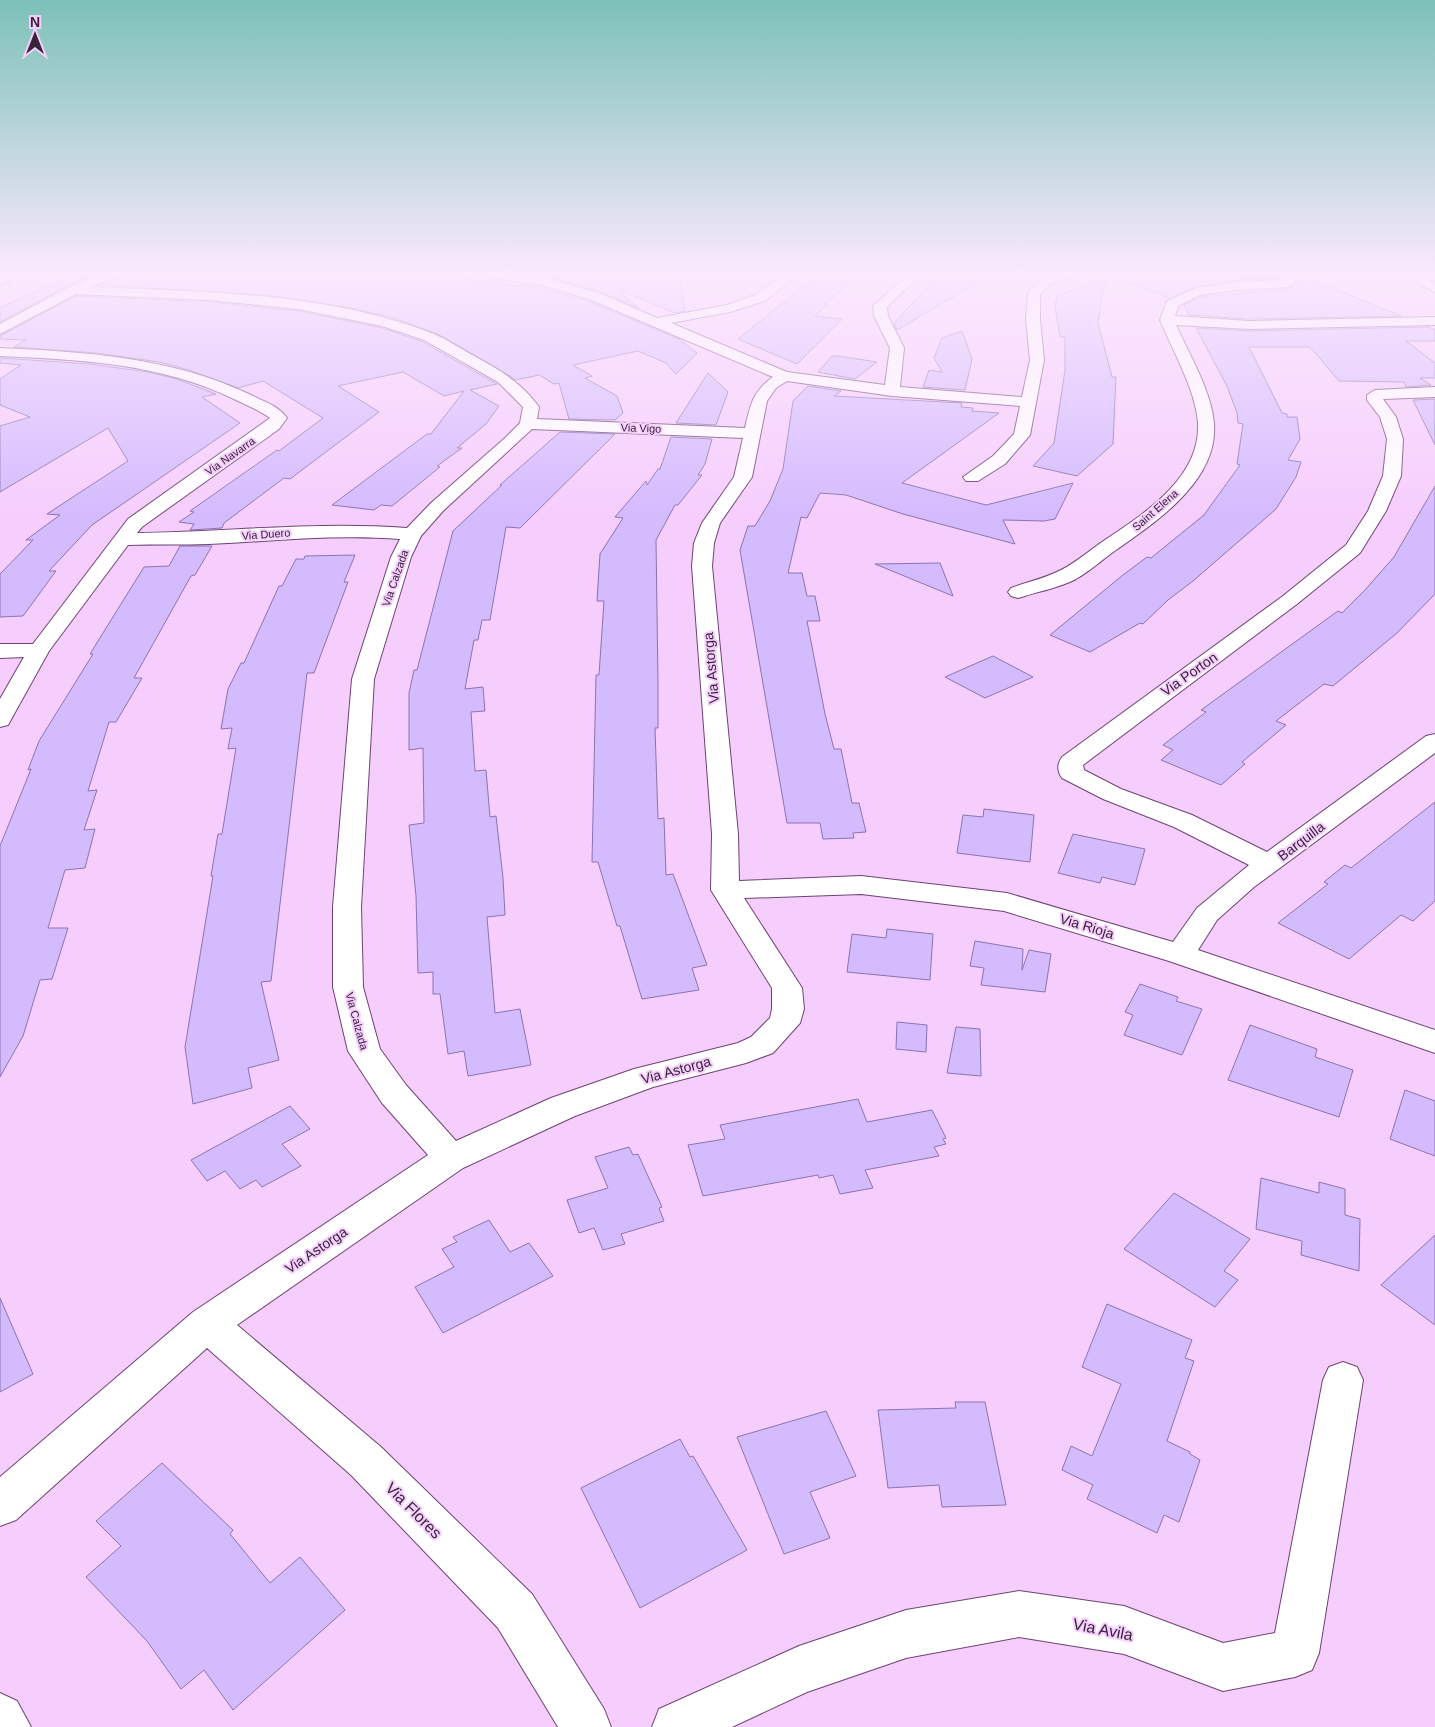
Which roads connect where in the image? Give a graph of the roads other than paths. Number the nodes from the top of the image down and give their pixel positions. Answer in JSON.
{"nodes":[{"id":1,"x":29,"y":354,"type":"edge"},
{"id":2,"x":460,"y":354,"type":"edge"},
{"id":3,"x":731,"y":354,"type":"edge"},
{"id":4,"x":896,"y":354,"type":"edge"},
{"id":5,"x":1036,"y":354,"type":"edge"},
{"id":6,"x":1181,"y":354,"type":"edge"},
{"id":7,"x":784,"y":376,"type":"junction"},
{"id":8,"x":892,"y":391,"type":"junction"},
{"id":9,"x":1435,"y":392,"type":"edge"},
{"id":10,"x":1027,"y":402,"type":"junction"},
{"id":11,"x":528,"y":424,"type":"junction"},
{"id":12,"x":753,"y":433,"type":"junction"},
{"id":13,"x":972,"y":477,"type":"dead end"},
{"id":14,"x":412,"y":534,"type":"junction"},
{"id":15,"x":121,"y":539,"type":"junction"},
{"id":16,"x":1018,"y":592,"type":"dead end"},
{"id":17,"x":39,"y":650,"type":"junction"},
{"id":18,"x":0,"y":651,"type":"edge"},
{"id":19,"x":0,"y":720,"type":"edge"},
{"id":20,"x":1435,"y":741,"type":"edge"},
{"id":21,"x":1270,"y":864,"type":"junction"},
{"id":22,"x":725,"y":890,"type":"junction"},
{"id":23,"x":1180,"y":954,"type":"junction"},
{"id":24,"x":1435,"y":1042,"type":"edge"},
{"id":25,"x":451,"y":1158,"type":"junction"},
{"id":26,"x":207,"y":1324,"type":"junction"},
{"id":27,"x":1344,"y":1380,"type":"dead end"},
{"id":28,"x":0,"y":1506,"type":"edge"},
{"id":29,"x":0,"y":1718,"type":"edge"},
{"id":30,"x":6,"y":1727,"type":"edge"},
{"id":31,"x":586,"y":1727,"type":"edge"},
{"id":32,"x":677,"y":1727,"type":"edge"}],
"edges":[{"from":1,"to":15,"type":"street","name":"Via Navarra"},
{"from":2,"to":11,"type":"street"},
{"from":3,"to":7,"type":"street"},
{"from":4,"to":8,"type":"street"},
{"from":5,"to":10,"type":"street"},
{"from":6,"to":16,"type":"street","name":"Saint Elena"},
{"from":7,"to":8,"type":"street"},
{"from":7,"to":12,"type":"street","name":"Via Astorga"},
{"from":8,"to":10,"type":"street"},
{"from":9,"to":21,"type":"street","name":"Via Porton"},
{"from":10,"to":13,"type":"street"},
{"from":11,"to":12,"type":"street","name":"Via Vigo"},
{"from":11,"to":14,"type":"street","name":"Via Calzada"},
{"from":12,"to":22,"type":"street","name":"Via Astorga"},
{"from":14,"to":15,"type":"street","name":"Via Duero"},
{"from":14,"to":25,"type":"street","name":"Via Calzada"},
{"from":15,"to":17,"type":"street","name":"Via Navarra"},
{"from":17,"to":18,"type":"street"},
{"from":17,"to":19,"type":"street","name":"Via Navarra"},
{"from":20,"to":21,"type":"street","name":"Barquilla"},
{"from":21,"to":23,"type":"street","name":"Barquilla"},
{"from":22,"to":23,"type":"street","name":"Via Rioja"},
{"from":22,"to":25,"type":"street","name":"Via Astorga"},
{"from":23,"to":24,"type":"street","name":"Via Rioja"},
{"from":25,"to":26,"type":"street","name":"Via Astorga"},
{"from":26,"to":28,"type":"street","name":"Via Astorga"},
{"from":26,"to":31,"type":"street","name":"Via Flores"},
{"from":27,"to":32,"type":"street","name":"Via Avila"},
{"from":29,"to":30,"type":"street"}]}
